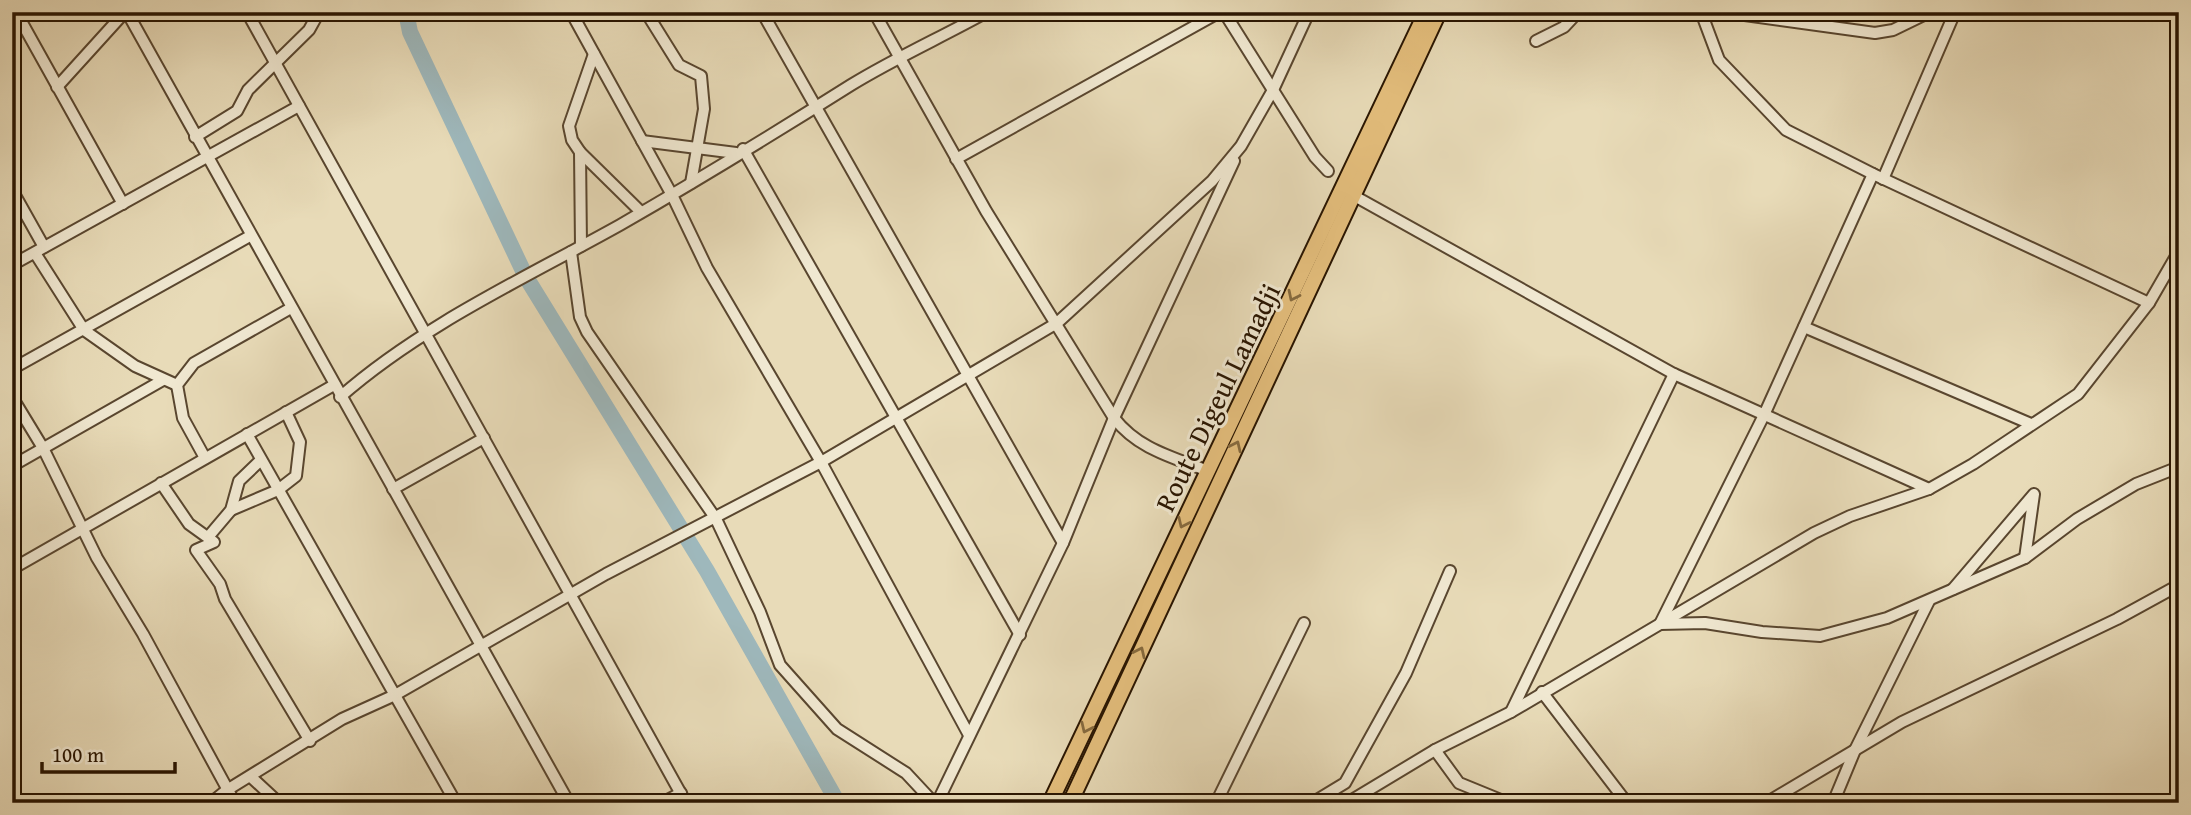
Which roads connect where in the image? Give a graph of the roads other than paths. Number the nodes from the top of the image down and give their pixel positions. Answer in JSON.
{"nodes":[{"id":1,"x":16,"y":12,"type":"edge"},
{"id":2,"x":126,"y":12,"type":"edge"},
{"id":3,"x":247,"y":12,"type":"edge"},
{"id":4,"x":319,"y":12,"type":"edge"},
{"id":5,"x":571,"y":12,"type":"edge"},
{"id":6,"x":646,"y":12,"type":"edge"},
{"id":7,"x":762,"y":12,"type":"edge"},
{"id":8,"x":874,"y":12,"type":"edge"},
{"id":9,"x":1222,"y":12,"type":"edge"},
{"id":10,"x":1308,"y":12,"type":"edge"},
{"id":11,"x":1426,"y":12,"type":"edge"},
{"id":12,"x":1440,"y":12,"type":"edge"},
{"id":13,"x":1578,"y":12,"type":"edge"},
{"id":14,"x":1670,"y":12,"type":"edge"},
{"id":15,"x":1695,"y":12,"type":"edge"},
{"id":16,"x":1701,"y":12,"type":"edge"},
{"id":17,"x":1723,"y":12,"type":"edge"},
{"id":18,"x":1930,"y":12,"type":"edge"},
{"id":19,"x":1955,"y":12,"type":"edge"},
{"id":20,"x":985,"y":13,"type":"edge"},
{"id":21,"x":1536,"y":41,"type":"dead end"},
{"id":22,"x":594,"y":54,"type":"junction"},
{"id":23,"x":899,"y":58,"type":"junction"},
{"id":24,"x":275,"y":63,"type":"junction"},
{"id":25,"x":57,"y":87,"type":"junction"},
{"id":26,"x":1273,"y":90,"type":"junction"},
{"id":27,"x":299,"y":106,"type":"junction"},
{"id":28,"x":817,"y":109,"type":"junction"},
{"id":29,"x":195,"y":137,"type":"junction"},
{"id":30,"x":642,"y":141,"type":"junction"},
{"id":31,"x":1241,"y":146,"type":"junction"},
{"id":32,"x":696,"y":147,"type":"junction"},
{"id":33,"x":740,"y":151,"type":"junction"},
{"id":34,"x":579,"y":152,"type":"junction"},
{"id":35,"x":207,"y":158,"type":"junction"},
{"id":36,"x":956,"y":159,"type":"junction"},
{"id":37,"x":1328,"y":171,"type":"dead end"},
{"id":38,"x":1878,"y":177,"type":"junction"},
{"id":39,"x":691,"y":183,"type":"junction"},
{"id":40,"x":12,"y":190,"type":"edge"},
{"id":41,"x":1348,"y":193,"type":"junction"},
{"id":42,"x":672,"y":195,"type":"junction"},
{"id":43,"x":123,"y":204,"type":"junction"},
{"id":44,"x":641,"y":212,"type":"junction"},
{"id":45,"x":250,"y":236,"type":"junction"},
{"id":46,"x":576,"y":249,"type":"junction"},
{"id":47,"x":40,"y":250,"type":"junction"},
{"id":48,"x":2179,"y":251,"type":"edge"},
{"id":49,"x":12,"y":265,"type":"edge"},
{"id":50,"x":2149,"y":303,"type":"junction"},
{"id":51,"x":291,"y":308,"type":"junction"},
{"id":52,"x":1057,"y":323,"type":"junction"},
{"id":53,"x":1804,"y":327,"type":"junction"},
{"id":54,"x":85,"y":330,"type":"junction"},
{"id":55,"x":425,"y":335,"type":"junction"},
{"id":56,"x":12,"y":369,"type":"edge"},
{"id":57,"x":1674,"y":374,"type":"junction"},
{"id":58,"x":970,"y":377,"type":"junction"},
{"id":59,"x":163,"y":380,"type":"junction"},
{"id":60,"x":177,"y":385,"type":"junction"},
{"id":61,"x":334,"y":385,"type":"junction"},
{"id":62,"x":12,"y":397,"type":"edge"},
{"id":63,"x":340,"y":397,"type":"junction"},
{"id":64,"x":286,"y":412,"type":"junction"},
{"id":65,"x":1764,"y":415,"type":"junction"},
{"id":66,"x":1114,"y":418,"type":"junction"},
{"id":67,"x":896,"y":419,"type":"junction"},
{"id":68,"x":2031,"y":424,"type":"junction"},
{"id":69,"x":247,"y":434,"type":"junction"},
{"id":70,"x":484,"y":438,"type":"junction"},
{"id":71,"x":43,"y":448,"type":"junction"},
{"id":72,"x":205,"y":458,"type":"junction"},
{"id":73,"x":261,"y":460,"type":"junction"},
{"id":74,"x":821,"y":462,"type":"junction"},
{"id":75,"x":12,"y":466,"type":"edge"},
{"id":76,"x":2179,"y":467,"type":"edge"},
{"id":77,"x":1208,"y":471,"type":"junction"},
{"id":78,"x":161,"y":483,"type":"junction"},
{"id":79,"x":393,"y":489,"type":"junction"},
{"id":80,"x":1928,"y":489,"type":"junction"},
{"id":81,"x":278,"y":490,"type":"junction"},
{"id":82,"x":231,"y":510,"type":"junction"},
{"id":83,"x":716,"y":519,"type":"junction"},
{"id":84,"x":85,"y":531,"type":"junction"},
{"id":85,"x":209,"y":536,"type":"junction"},
{"id":86,"x":1063,"y":543,"type":"junction"},
{"id":87,"x":2025,"y":558,"type":"junction"},
{"id":88,"x":12,"y":569,"type":"edge"},
{"id":89,"x":1450,"y":570,"type":"dead end"},
{"id":90,"x":2179,"y":585,"type":"edge"},
{"id":91,"x":1950,"y":592,"type":"junction"},
{"id":92,"x":572,"y":596,"type":"junction"},
{"id":93,"x":1929,"y":601,"type":"junction"},
{"id":94,"x":1304,"y":623,"type":"dead end"},
{"id":95,"x":1660,"y":624,"type":"junction"},
{"id":96,"x":1020,"y":635,"type":"junction"},
{"id":97,"x":481,"y":646,"type":"junction"},
{"id":98,"x":1542,"y":692,"type":"junction"},
{"id":99,"x":395,"y":695,"type":"junction"},
{"id":100,"x":1511,"y":712,"type":"junction"},
{"id":101,"x":969,"y":734,"type":"junction"},
{"id":102,"x":310,"y":741,"type":"junction"},
{"id":103,"x":1435,"y":750,"type":"junction"},
{"id":104,"x":1855,"y":750,"type":"junction"},
{"id":105,"x":251,"y":777,"type":"junction"},
{"id":106,"x":227,"y":790,"type":"junction"},
{"id":107,"x":684,"y":798,"type":"edge"},
{"id":108,"x":1504,"y":802,"type":"edge"},
{"id":109,"x":211,"y":803,"type":"edge"},
{"id":110,"x":235,"y":803,"type":"edge"},
{"id":111,"x":279,"y":803,"type":"edge"},
{"id":112,"x":456,"y":803,"type":"edge"},
{"id":113,"x":569,"y":803,"type":"edge"},
{"id":114,"x":662,"y":803,"type":"edge"},
{"id":115,"x":935,"y":803,"type":"edge"},
{"id":116,"x":1051,"y":803,"type":"edge"},
{"id":117,"x":1070,"y":803,"type":"edge"},
{"id":118,"x":1216,"y":803,"type":"edge"},
{"id":119,"x":1312,"y":803,"type":"edge"},
{"id":120,"x":1347,"y":803,"type":"edge"},
{"id":121,"x":1529,"y":803,"type":"edge"},
{"id":122,"x":1627,"y":803,"type":"edge"},
{"id":123,"x":1766,"y":803,"type":"edge"},
{"id":124,"x":1833,"y":803,"type":"edge"}],
"edges":[{"from":1,"to":25,"type":"street"},
{"from":2,"to":25,"type":"street"},
{"from":2,"to":29,"type":"street"},
{"from":3,"to":24,"type":"street"},
{"from":4,"to":24,"type":"street"},
{"from":5,"to":22,"type":"street"},
{"from":6,"to":32,"type":"street"},
{"from":7,"to":28,"type":"street"},
{"from":8,"to":23,"type":"street"},
{"from":9,"to":26,"type":"street"},
{"from":9,"to":36,"type":"street"},
{"from":10,"to":26,"type":"street"},
{"from":11,"to":41,"type":"main road","name":"Route Digeul Lamadji"},
{"from":12,"to":41,"type":"main road","name":"Route Digeul Lamadji"},
{"from":13,"to":21,"type":"street"},
{"from":14,"to":15,"type":"street"},
{"from":16,"to":38,"type":"street"},
{"from":17,"to":18,"type":"street"},
{"from":19,"to":38,"type":"street"},
{"from":20,"to":23,"type":"street"},
{"from":22,"to":30,"type":"street"},
{"from":22,"to":34,"type":"street"},
{"from":23,"to":28,"type":"street"},
{"from":23,"to":36,"type":"street"},
{"from":24,"to":27,"type":"street"},
{"from":24,"to":29,"type":"street"},
{"from":25,"to":43,"type":"street"},
{"from":26,"to":31,"type":"street"},
{"from":26,"to":37,"type":"street"},
{"from":27,"to":35,"type":"street"},
{"from":27,"to":55,"type":"street"},
{"from":28,"to":33,"type":"street"},
{"from":28,"to":58,"type":"street"},
{"from":29,"to":35,"type":"street"},
{"from":30,"to":32,"type":"street"},
{"from":30,"to":42,"type":"street"},
{"from":31,"to":52,"type":"street"},
{"from":31,"to":66,"type":"street"},
{"from":32,"to":33,"type":"street"},
{"from":32,"to":39,"type":"street"},
{"from":33,"to":39,"type":"street"},
{"from":33,"to":67,"type":"street"},
{"from":34,"to":44,"type":"street"},
{"from":34,"to":46,"type":"street"},
{"from":35,"to":43,"type":"street"},
{"from":35,"to":45,"type":"street"},
{"from":36,"to":52,"type":"street"},
{"from":38,"to":50,"type":"street"},
{"from":38,"to":53,"type":"street"},
{"from":39,"to":42,"type":"street"},
{"from":40,"to":47,"type":"street"},
{"from":41,"to":57,"type":"street"},
{"from":41,"to":77,"type":"main road","name":"Route Digeul Lamadji","one_way":true},
{"from":117,"to":41,"type":"main road","name":"Route Digeul Lamadji","one_way":true},
{"from":42,"to":44,"type":"street"},
{"from":42,"to":74,"type":"street"},
{"from":43,"to":47,"type":"street"},
{"from":44,"to":46,"type":"street"},
{"from":45,"to":51,"type":"street"},
{"from":45,"to":54,"type":"street"},
{"from":46,"to":55,"type":"street"},
{"from":46,"to":83,"type":"street"},
{"from":47,"to":49,"type":"street"},
{"from":47,"to":54,"type":"street"},
{"from":48,"to":50,"type":"street"},
{"from":50,"to":68,"type":"street"},
{"from":51,"to":60,"type":"street"},
{"from":51,"to":61,"type":"street"},
{"from":52,"to":58,"type":"street"},
{"from":52,"to":66,"type":"street"},
{"from":53,"to":65,"type":"street"},
{"from":53,"to":68,"type":"street"},
{"from":54,"to":56,"type":"street"},
{"from":54,"to":59,"type":"street"},
{"from":55,"to":63,"type":"street"},
{"from":55,"to":70,"type":"street"},
{"from":57,"to":65,"type":"street"},
{"from":57,"to":100,"type":"street"},
{"from":58,"to":67,"type":"street"},
{"from":58,"to":86,"type":"street"},
{"from":59,"to":60,"type":"street"},
{"from":59,"to":71,"type":"street"},
{"from":60,"to":72,"type":"street"},
{"from":61,"to":63,"type":"street"},
{"from":61,"to":64,"type":"street"},
{"from":62,"to":71,"type":"street"},
{"from":63,"to":79,"type":"street"},
{"from":64,"to":69,"type":"street"},
{"from":64,"to":81,"type":"street"},
{"from":65,"to":80,"type":"street"},
{"from":65,"to":95,"type":"street"},
{"from":66,"to":77,"type":"street"},
{"from":66,"to":86,"type":"street"},
{"from":67,"to":74,"type":"street"},
{"from":67,"to":96,"type":"street"},
{"from":68,"to":80,"type":"street"},
{"from":69,"to":72,"type":"street"},
{"from":69,"to":73,"type":"street"},
{"from":70,"to":79,"type":"street"},
{"from":70,"to":92,"type":"street"},
{"from":71,"to":75,"type":"street"},
{"from":71,"to":84,"type":"street"},
{"from":72,"to":78,"type":"street"},
{"from":73,"to":81,"type":"street"},
{"from":73,"to":82,"type":"street"},
{"from":74,"to":83,"type":"street"},
{"from":74,"to":101,"type":"street"},
{"from":76,"to":87,"type":"street"},
{"from":77,"to":116,"type":"main road","name":"Route Digeul Lamadji","one_way":true},
{"from":78,"to":84,"type":"street"},
{"from":78,"to":85,"type":"street"},
{"from":79,"to":97,"type":"street"},
{"from":80,"to":95,"type":"street"},
{"from":81,"to":82,"type":"street"},
{"from":81,"to":99,"type":"street"},
{"from":82,"to":85,"type":"street"},
{"from":83,"to":92,"type":"street"},
{"from":83,"to":115,"type":"street"},
{"from":84,"to":88,"type":"street"},
{"from":84,"to":106,"type":"street"},
{"from":85,"to":102,"type":"street"},
{"from":86,"to":96,"type":"street"},
{"from":87,"to":91,"type":"street"},
{"from":87,"to":91,"type":"street"},
{"from":89,"to":119,"type":"street"},
{"from":90,"to":104,"type":"street"},
{"from":91,"to":93,"type":"street"},
{"from":92,"to":97,"type":"street"},
{"from":92,"to":107,"type":"street"},
{"from":93,"to":95,"type":"street"},
{"from":93,"to":104,"type":"street"},
{"from":94,"to":118,"type":"street"},
{"from":95,"to":98,"type":"street"},
{"from":96,"to":101,"type":"street"},
{"from":97,"to":99,"type":"street"},
{"from":97,"to":113,"type":"street"},
{"from":98,"to":100,"type":"street"},
{"from":98,"to":122,"type":"street"},
{"from":99,"to":102,"type":"street"},
{"from":99,"to":112,"type":"street"},
{"from":100,"to":103,"type":"street"},
{"from":101,"to":115,"type":"street"},
{"from":102,"to":105,"type":"street"},
{"from":103,"to":108,"type":"street"},
{"from":103,"to":120,"type":"street"},
{"from":104,"to":123,"type":"street"},
{"from":104,"to":124,"type":"street"},
{"from":105,"to":106,"type":"street"},
{"from":105,"to":111,"type":"street"},
{"from":106,"to":109,"type":"street"},
{"from":106,"to":110,"type":"street"},
{"from":107,"to":114,"type":"street"},
{"from":108,"to":121,"type":"street"}]}
